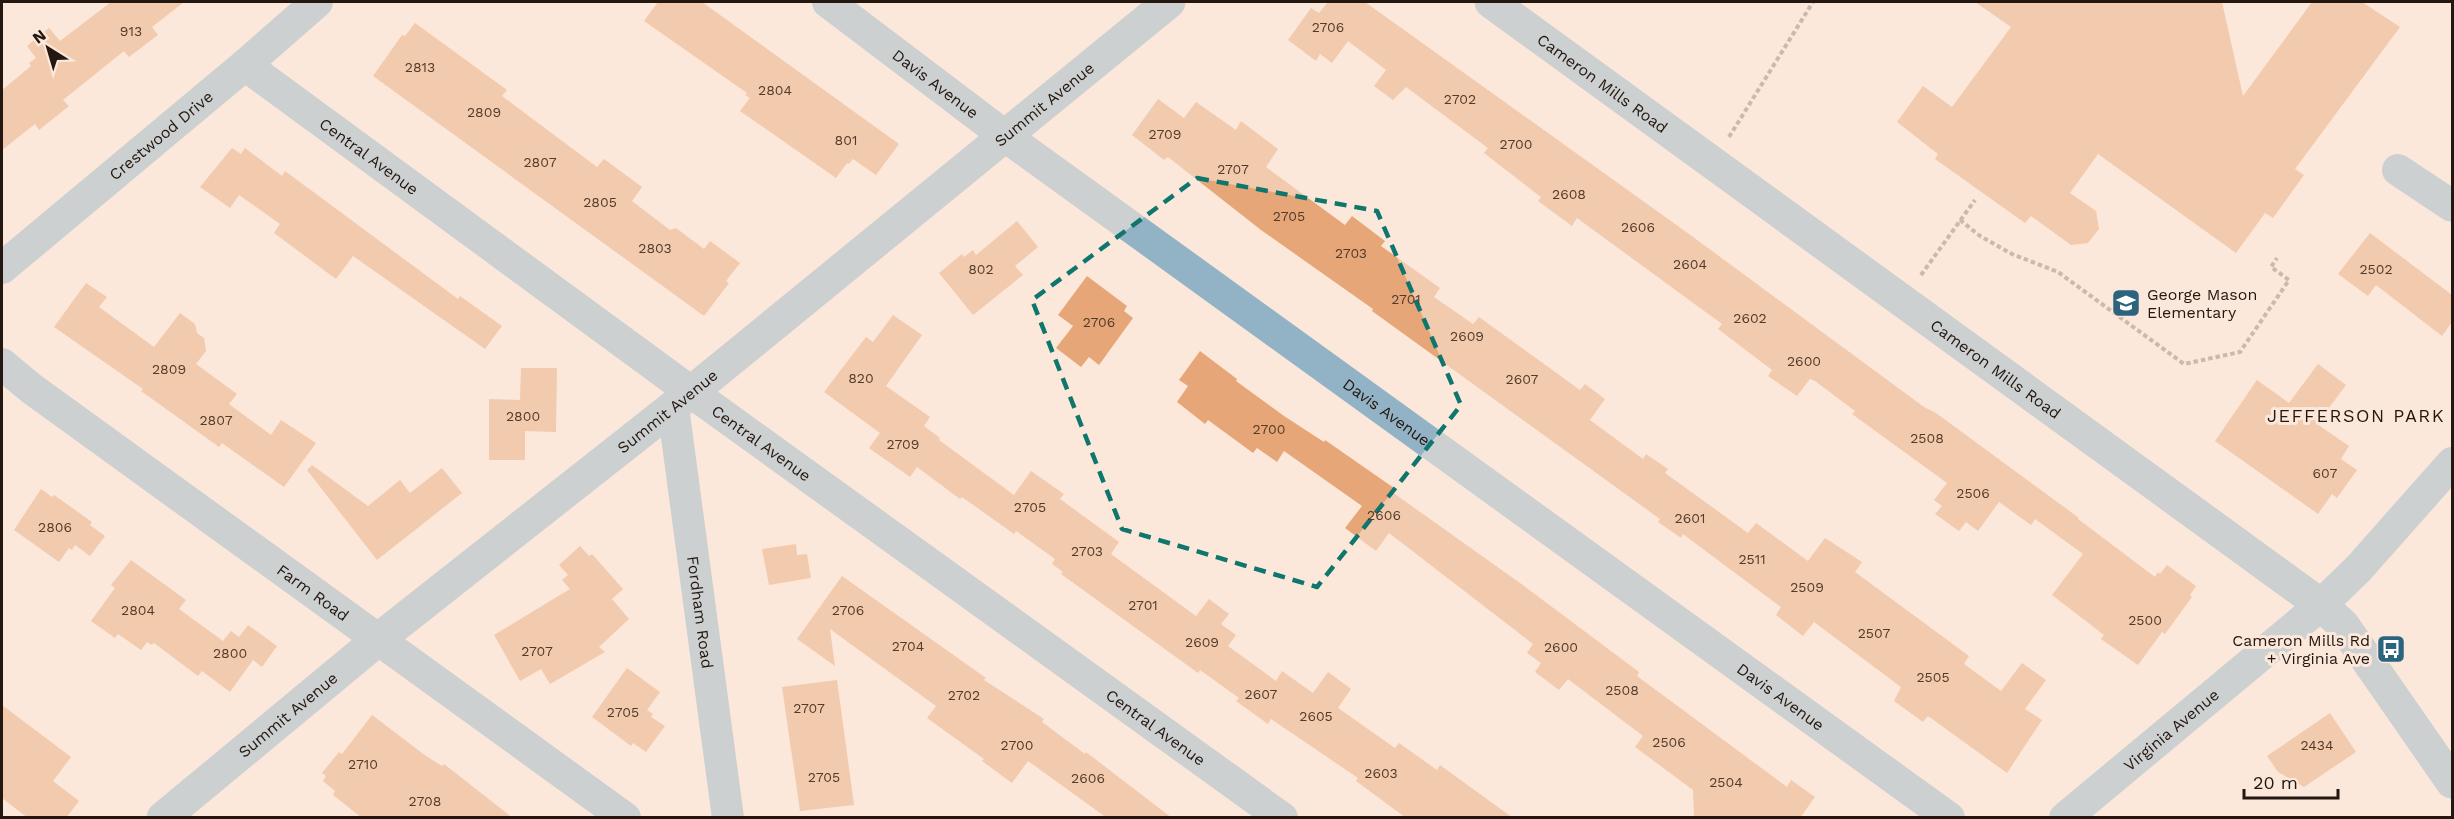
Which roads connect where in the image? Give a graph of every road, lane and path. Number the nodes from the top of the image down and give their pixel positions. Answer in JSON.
{"nodes":[{"id":1,"x":317,"y":2,"type":"edge"},
{"id":2,"x":828,"y":2,"type":"edge"},
{"id":3,"x":1169,"y":2,"type":"edge"},
{"id":4,"x":1491,"y":2,"type":"edge"},
{"id":5,"x":1813,"y":2,"type":"edge"},
{"id":6,"x":245,"y":65,"type":"junction"},
{"id":7,"x":1005,"y":136,"type":"junction"},
{"id":8,"x":1727,"y":140,"type":"dead end"},
{"id":9,"x":2398,"y":170,"type":"dead end"},
{"id":10,"x":1975,"y":200,"type":"dead end"},
{"id":11,"x":2452,"y":206,"type":"edge"},
{"id":12,"x":1960,"y":220,"type":"junction"},
{"id":13,"x":2277,"y":258,"type":"dead end"},
{"id":14,"x":2,"y":268,"type":"edge"},
{"id":15,"x":1919,"y":278,"type":"dead end"},
{"id":16,"x":2,"y":364,"type":"edge"},
{"id":17,"x":682,"y":400,"type":"junction"},
{"id":18,"x":2452,"y":463,"type":"edge"},
{"id":19,"x":2321,"y":605,"type":"junction"},
{"id":20,"x":380,"y":638,"type":"junction"},
{"id":21,"x":2452,"y":782,"type":"edge"},
{"id":22,"x":163,"y":818,"type":"edge"},
{"id":23,"x":625,"y":818,"type":"edge"},
{"id":24,"x":728,"y":818,"type":"edge"},
{"id":25,"x":1281,"y":818,"type":"edge"},
{"id":26,"x":1949,"y":818,"type":"edge"},
{"id":27,"x":2065,"y":818,"type":"edge"}],
"edges":[{"from":1,"to":6,"type":"street","name":"Crestwood Drive"},
{"from":2,"to":7,"type":"street","name":"Davis Avenue"},
{"from":3,"to":7,"type":"street","name":"Summit Avenue"},
{"from":4,"to":19,"type":"street","name":"Cameron Mills Road"},
{"from":5,"to":8,"type":"path"},
{"from":6,"to":14,"type":"street","name":"Crestwood Drive"},
{"from":6,"to":17,"type":"street","name":"Central Avenue"},
{"from":7,"to":17,"type":"street","name":"Summit Avenue"},
{"from":7,"to":26,"type":"street","name":"Davis Avenue"},
{"from":9,"to":11,"type":"street"},
{"from":10,"to":12,"type":"path"},
{"from":12,"to":13,"type":"path"},
{"from":12,"to":15,"type":"path"},
{"from":16,"to":20,"type":"street","name":"Farm Road"},
{"from":17,"to":20,"type":"street","name":"Summit Avenue"},
{"from":17,"to":24,"type":"street","name":"Fordham Road"},
{"from":17,"to":25,"type":"street","name":"Central Avenue"},
{"from":18,"to":19,"type":"street","name":"Virginia Avenue"},
{"from":19,"to":21,"type":"street","name":"Cameron Mills Road"},
{"from":19,"to":27,"type":"street","name":"Virginia Avenue"},
{"from":20,"to":22,"type":"street","name":"Summit Avenue"},
{"from":20,"to":23,"type":"street","name":"Farm Road"}]}
